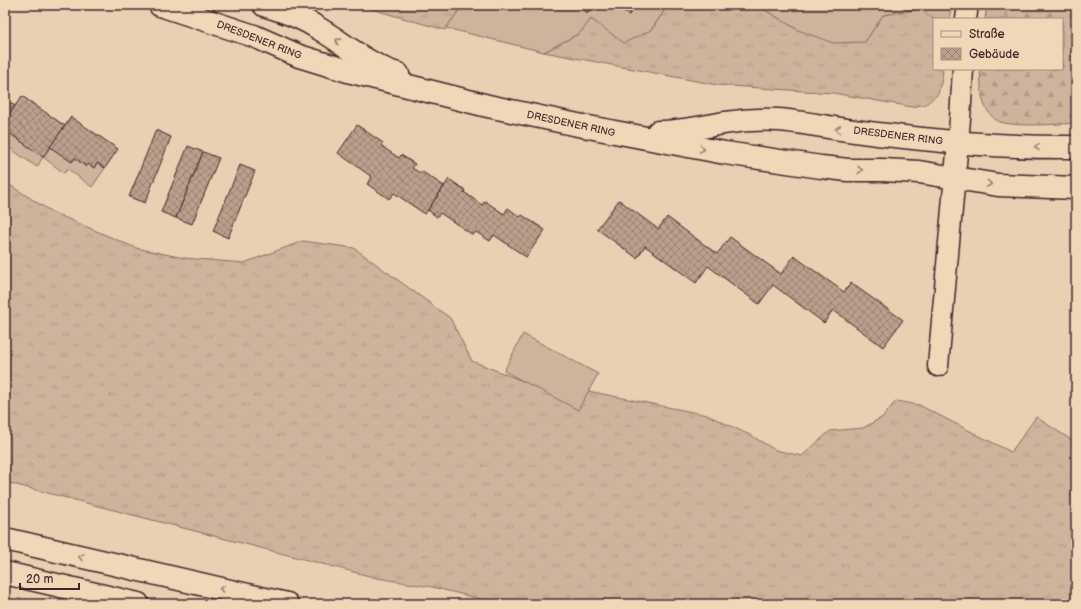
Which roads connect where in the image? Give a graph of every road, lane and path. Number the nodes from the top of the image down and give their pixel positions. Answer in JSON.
{"nodes":[{"id":1,"x":160,"y":5,"type":"edge"},
{"id":2,"x":264,"y":5,"type":"edge"},
{"id":3,"x":968,"y":5,"type":"edge"},
{"id":4,"x":201,"y":11,"type":"edge"},
{"id":5,"x":966,"y":18,"type":"edge"},
{"id":6,"x":963,"y":70,"type":"edge"},
{"id":7,"x":958,"y":143,"type":"junction"},
{"id":8,"x":1076,"y":147,"type":"edge"},
{"id":9,"x":954,"y":179,"type":"junction"},
{"id":10,"x":1076,"y":188,"type":"edge"},
{"id":11,"x":938,"y":366,"type":"dead end"},
{"id":12,"x":5,"y":539,"type":"edge"},
{"id":13,"x":5,"y":573,"type":"edge"},
{"id":14,"x":138,"y":604,"type":"edge"},
{"id":15,"x":287,"y":604,"type":"edge"}],
"edges":[{"from":1,"to":4,"type":"main road","name":"DRESDENER RING"},
{"from":7,"to":2,"type":"main road","name":"DRESDENER RING","one_way":true},
{"from":3,"to":5,"type":"street"},
{"from":4,"to":9,"type":"main road","name":"DRESDENER RING","one_way":true},
{"from":6,"to":7,"type":"street"},
{"from":8,"to":7,"type":"main road","name":"DRESDENER RING","one_way":true},
{"from":7,"to":9,"type":"street"},
{"from":9,"to":10,"type":"main road","name":"DRESDENER RING","one_way":true},
{"from":9,"to":11,"type":"street"},
{"from":15,"to":12,"type":"main road","one_way":true},
{"from":13,"to":14,"type":"main road"}]}
